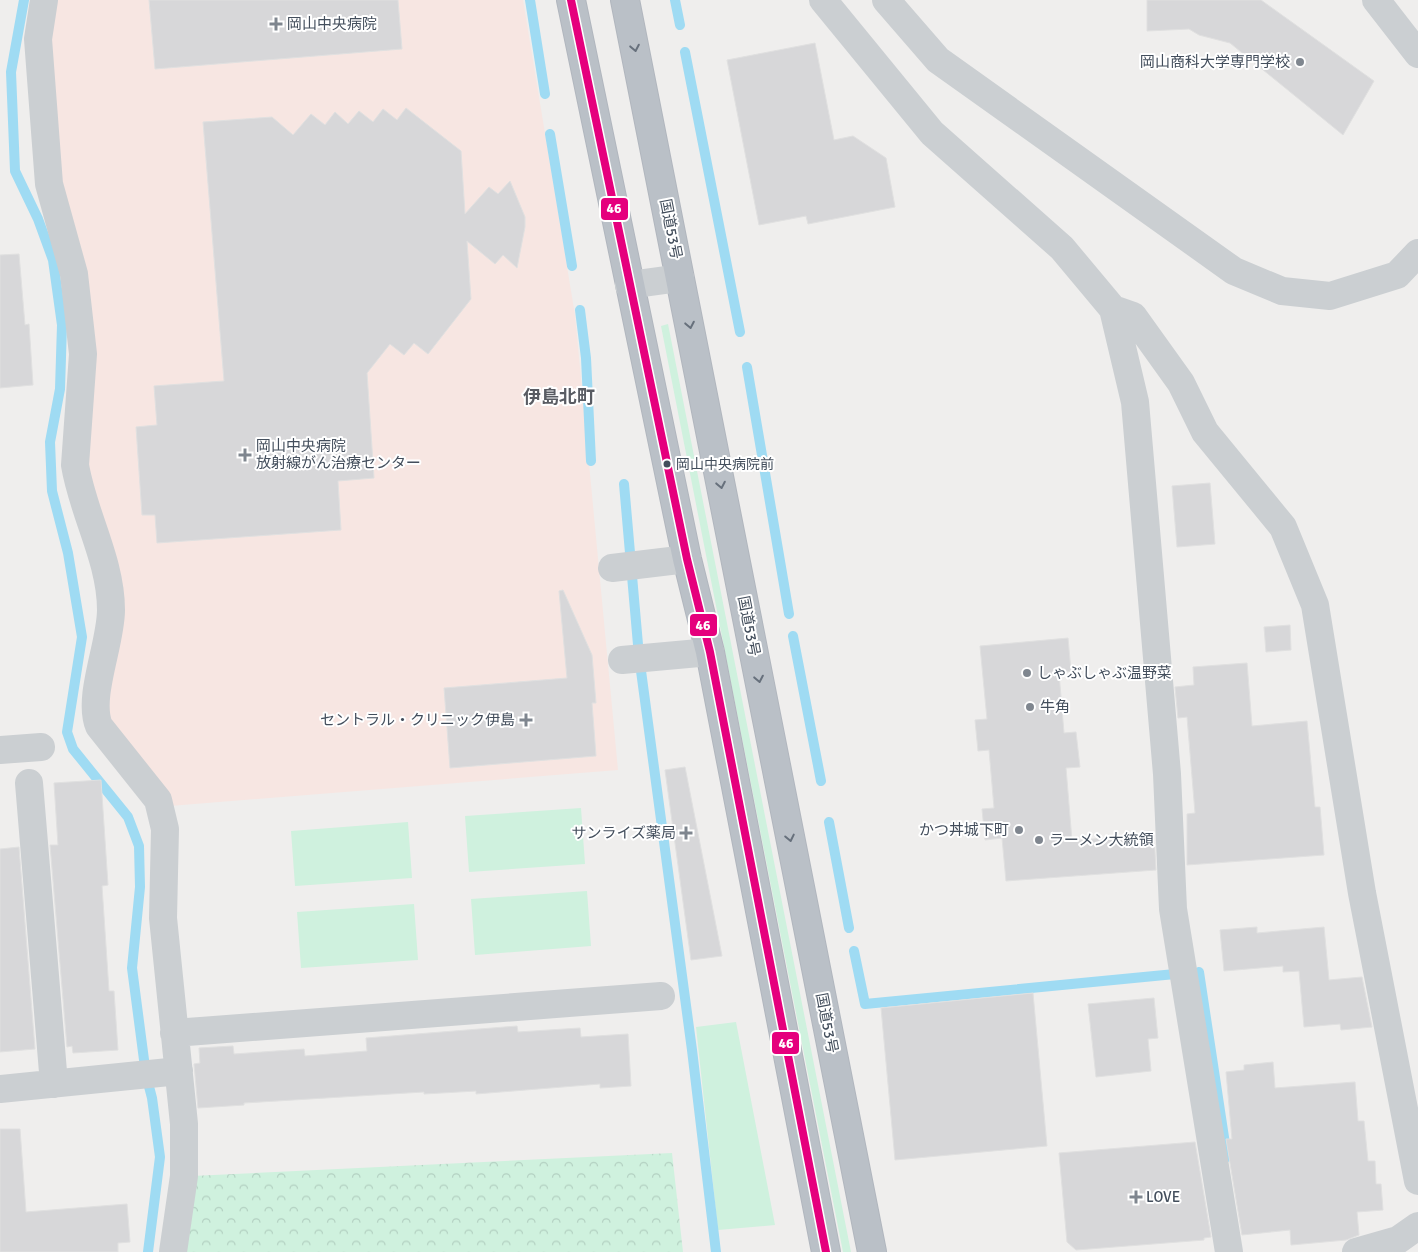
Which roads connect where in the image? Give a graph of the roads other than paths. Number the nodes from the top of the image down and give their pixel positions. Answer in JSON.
{"nodes":[{"id":1,"x":44,"y":0,"type":"edge"},
{"id":2,"x":571,"y":0,"type":"edge"},
{"id":3,"x":625,"y":0,"type":"edge"},
{"id":4,"x":823,"y":0,"type":"edge"},
{"id":5,"x":886,"y":0,"type":"edge"},
{"id":6,"x":1376,"y":0,"type":"edge"},
{"id":7,"x":1418,"y":54,"type":"edge"},
{"id":8,"x":1418,"y":253,"type":"edge"},
{"id":9,"x":680,"y":278,"type":"junction"},
{"id":10,"x":629,"y":285,"type":"junction"},
{"id":11,"x":1113,"y":309,"type":"junction"},
{"id":12,"x":687,"y":559,"type":"junction"},
{"id":13,"x":625,"y":567,"type":"dead end"},
{"id":14,"x":710,"y":652,"type":"junction"},
{"id":15,"x":634,"y":659,"type":"dead end"},
{"id":16,"x":41,"y":747,"type":"dead end"},
{"id":17,"x":0,"y":750,"type":"edge"},
{"id":18,"x":29,"y":783,"type":"dead end"},
{"id":19,"x":661,"y":996,"type":"dead end"},
{"id":20,"x":174,"y":1033,"type":"junction"},
{"id":21,"x":175,"y":1071,"type":"junction"},
{"id":22,"x":54,"y":1084,"type":"junction"},
{"id":23,"x":0,"y":1089,"type":"edge"},
{"id":24,"x":1418,"y":1181,"type":"edge"},
{"id":25,"x":1418,"y":1226,"type":"edge"},
{"id":26,"x":173,"y":1252,"type":"edge"},
{"id":27,"x":826,"y":1252,"type":"edge"},
{"id":28,"x":872,"y":1252,"type":"edge"},
{"id":29,"x":1229,"y":1252,"type":"edge"},
{"id":30,"x":1356,"y":1252,"type":"edge"}],
"edges":[{"from":1,"to":20,"type":"street"},
{"from":2,"to":10,"type":"highway"},
{"from":3,"to":9,"type":"highway","name":"国道53号","one_way":true},
{"from":4,"to":11,"type":"street"},
{"from":5,"to":8,"type":"street"},
{"from":6,"to":7,"type":"street"},
{"from":9,"to":10,"type":"street"},
{"from":9,"to":28,"type":"highway","name":"国道53号","one_way":true},
{"from":10,"to":12,"type":"highway"},
{"from":11,"to":24,"type":"street"},
{"from":11,"to":29,"type":"street"},
{"from":12,"to":13,"type":"street"},
{"from":12,"to":14,"type":"highway"},
{"from":14,"to":15,"type":"street"},
{"from":14,"to":27,"type":"highway"},
{"from":16,"to":17,"type":"street"},
{"from":18,"to":22,"type":"street"},
{"from":19,"to":20,"type":"street"},
{"from":20,"to":21,"type":"street"},
{"from":21,"to":22,"type":"street"},
{"from":21,"to":26,"type":"street"},
{"from":22,"to":23,"type":"street"},
{"from":25,"to":30,"type":"street"}]}
